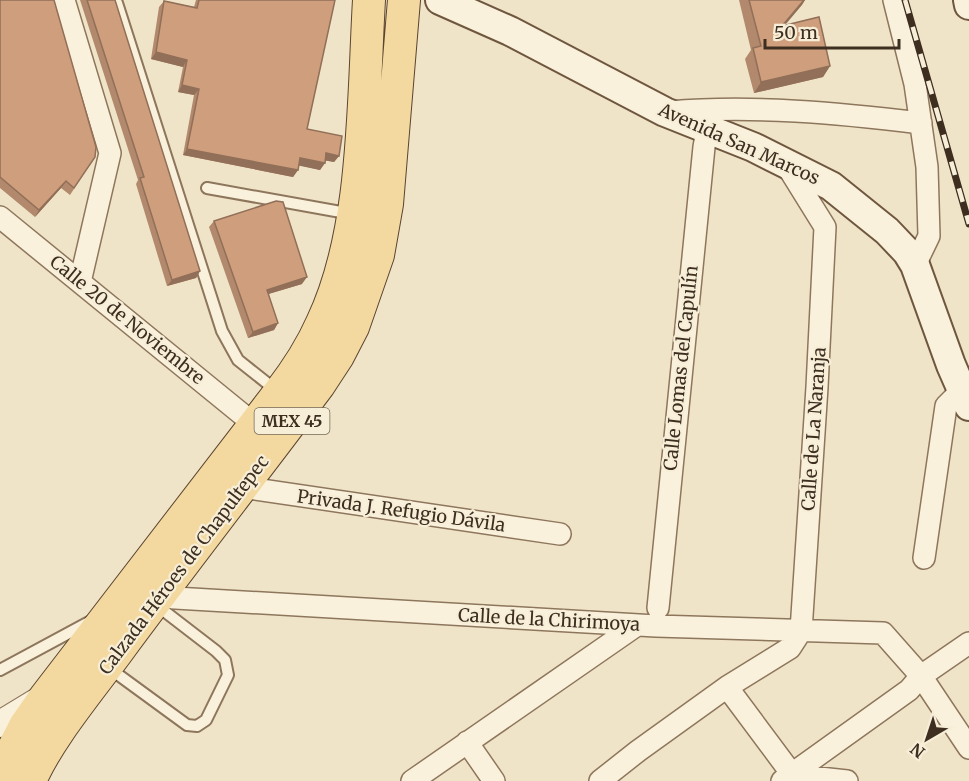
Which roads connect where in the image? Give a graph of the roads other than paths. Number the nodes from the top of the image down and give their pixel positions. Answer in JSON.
{"nodes":[{"id":1,"x":64,"y":0,"type":"edge"},
{"id":2,"x":369,"y":0,"type":"edge"},
{"id":3,"x":404,"y":0,"type":"edge"},
{"id":4,"x":440,"y":0,"type":"edge"},
{"id":5,"x":894,"y":0,"type":"edge"},
{"id":6,"x":968,"y":0,"type":"edge"},
{"id":7,"x":117,"y":3,"type":"edge"},
{"id":8,"x":969,"y":5,"type":"edge"},
{"id":9,"x":665,"y":112,"type":"junction"},
{"id":10,"x":921,"y":123,"type":"junction"},
{"id":11,"x":707,"y":130,"type":"junction"},
{"id":12,"x":784,"y":161,"type":"junction"},
{"id":13,"x":207,"y":188,"type":"dead end"},
{"id":14,"x":355,"y":214,"type":"junction"},
{"id":15,"x":0,"y":217,"type":"edge"},
{"id":16,"x":915,"y":265,"type":"junction"},
{"id":17,"x":80,"y":282,"type":"junction"},
{"id":18,"x":279,"y":393,"type":"junction"},
{"id":19,"x":965,"y":398,"type":"edge"},
{"id":20,"x":254,"y":424,"type":"junction"},
{"id":21,"x":242,"y":487,"type":"junction"},
{"id":22,"x":560,"y":534,"type":"dead end"},
{"id":23,"x":924,"y":558,"type":"dead end"},
{"id":24,"x":156,"y":600,"type":"junction"},
{"id":25,"x":658,"y":608,"type":"dead end"},
{"id":26,"x":112,"y":609,"type":"junction"},
{"id":27,"x":637,"y":625,"type":"junction"},
{"id":28,"x":801,"y":631,"type":"junction"},
{"id":29,"x":969,"y":643,"type":"edge"},
{"id":30,"x":107,"y":666,"type":"junction"},
{"id":31,"x":0,"y":670,"type":"edge"},
{"id":32,"x":921,"y":676,"type":"junction"},
{"id":33,"x":728,"y":687,"type":"junction"},
{"id":34,"x":46,"y":696,"type":"junction"},
{"id":35,"x":0,"y":724,"type":"edge"},
{"id":36,"x":467,"y":742,"type":"junction"},
{"id":37,"x":969,"y":748,"type":"edge"},
{"id":38,"x":0,"y":775,"type":"edge"},
{"id":39,"x":790,"y":779,"type":"edge"},
{"id":40,"x":30,"y":781,"type":"edge"},
{"id":41,"x":412,"y":781,"type":"edge"},
{"id":42,"x":494,"y":781,"type":"edge"},
{"id":43,"x":600,"y":781,"type":"edge"},
{"id":44,"x":848,"y":781,"type":"edge"}],
"edges":[{"from":1,"to":17,"type":"street"},
{"from":2,"to":14,"type":"main road","name":"Calzada Héroes de Chapultepec","number":"MEX 45"},
{"from":3,"to":21,"type":"main road","name":"Calzada Héroes de Chapultepec","number":"MEX 45"},
{"from":4,"to":9,"type":"main road","name":"Avenida San Marcos"},
{"from":5,"to":10,"type":"street"},
{"from":6,"to":8,"type":"main road"},
{"from":7,"to":18,"type":"lane"},
{"from":9,"to":10,"type":"street"},
{"from":9,"to":11,"type":"main road","name":"Avenida San Marcos"},
{"from":10,"to":16,"type":"street"},
{"from":11,"to":12,"type":"main road","name":"Avenida San Marcos"},
{"from":11,"to":25,"type":"street","name":"Calle Lomas del Capulín"},
{"from":12,"to":16,"type":"main road","name":"Avenida San Marcos"},
{"from":12,"to":28,"type":"street","name":"Calle de La Naranja"},
{"from":13,"to":14,"type":"lane"},
{"from":14,"to":18,"type":"main road","name":"Calzada Héroes de Chapultepec","number":"MEX 45"},
{"from":15,"to":17,"type":"street","name":"Calle 20 de Noviembre"},
{"from":16,"to":19,"type":"main road","name":"Avenida San Marcos"},
{"from":17,"to":20,"type":"street","name":"Calle 20 de Noviembre"},
{"from":18,"to":20,"type":"main road","name":"Calzada Héroes de Chapultepec","number":"MEX 45"},
{"from":19,"to":23,"type":"street"},
{"from":20,"to":26,"type":"main road","name":"Calzada Héroes de Chapultepec","number":"MEX 45"},
{"from":21,"to":22,"type":"street","name":"Privada J. Refugio Dávila"},
{"from":21,"to":24,"type":"main road","name":"Calzada Héroes de Chapultepec","number":"MEX 45"},
{"from":24,"to":27,"type":"street","name":"Calle de la Chirimoya"},
{"from":24,"to":30,"type":"main road","name":"Calzada Héroes de Chapultepec","number":"MEX 45"},
{"from":24,"to":30,"type":"lane"},
{"from":26,"to":31,"type":"lane"},
{"from":26,"to":34,"type":"main road","name":"Calzada Héroes de Chapultepec","number":"MEX 45"},
{"from":27,"to":28,"type":"street","name":"Calle de la Chirimoya"},
{"from":27,"to":36,"type":"street"},
{"from":28,"to":32,"type":"street","name":"Calle de la Chirimoya"},
{"from":28,"to":33,"type":"street"},
{"from":29,"to":32,"type":"street"},
{"from":30,"to":40,"type":"main road","name":"Calzada Héroes de Chapultepec","number":"MEX 45"},
{"from":32,"to":37,"type":"street","name":"Calle de la Chirimoya"},
{"from":32,"to":39,"type":"street"},
{"from":33,"to":39,"type":"street"},
{"from":33,"to":43,"type":"street"},
{"from":34,"to":35,"type":"street"},
{"from":34,"to":38,"type":"main road","name":"Calzada Héroes de Chapultepec","number":"MEX 45"},
{"from":36,"to":41,"type":"street"},
{"from":36,"to":42,"type":"street"},
{"from":39,"to":44,"type":"street"}]}
